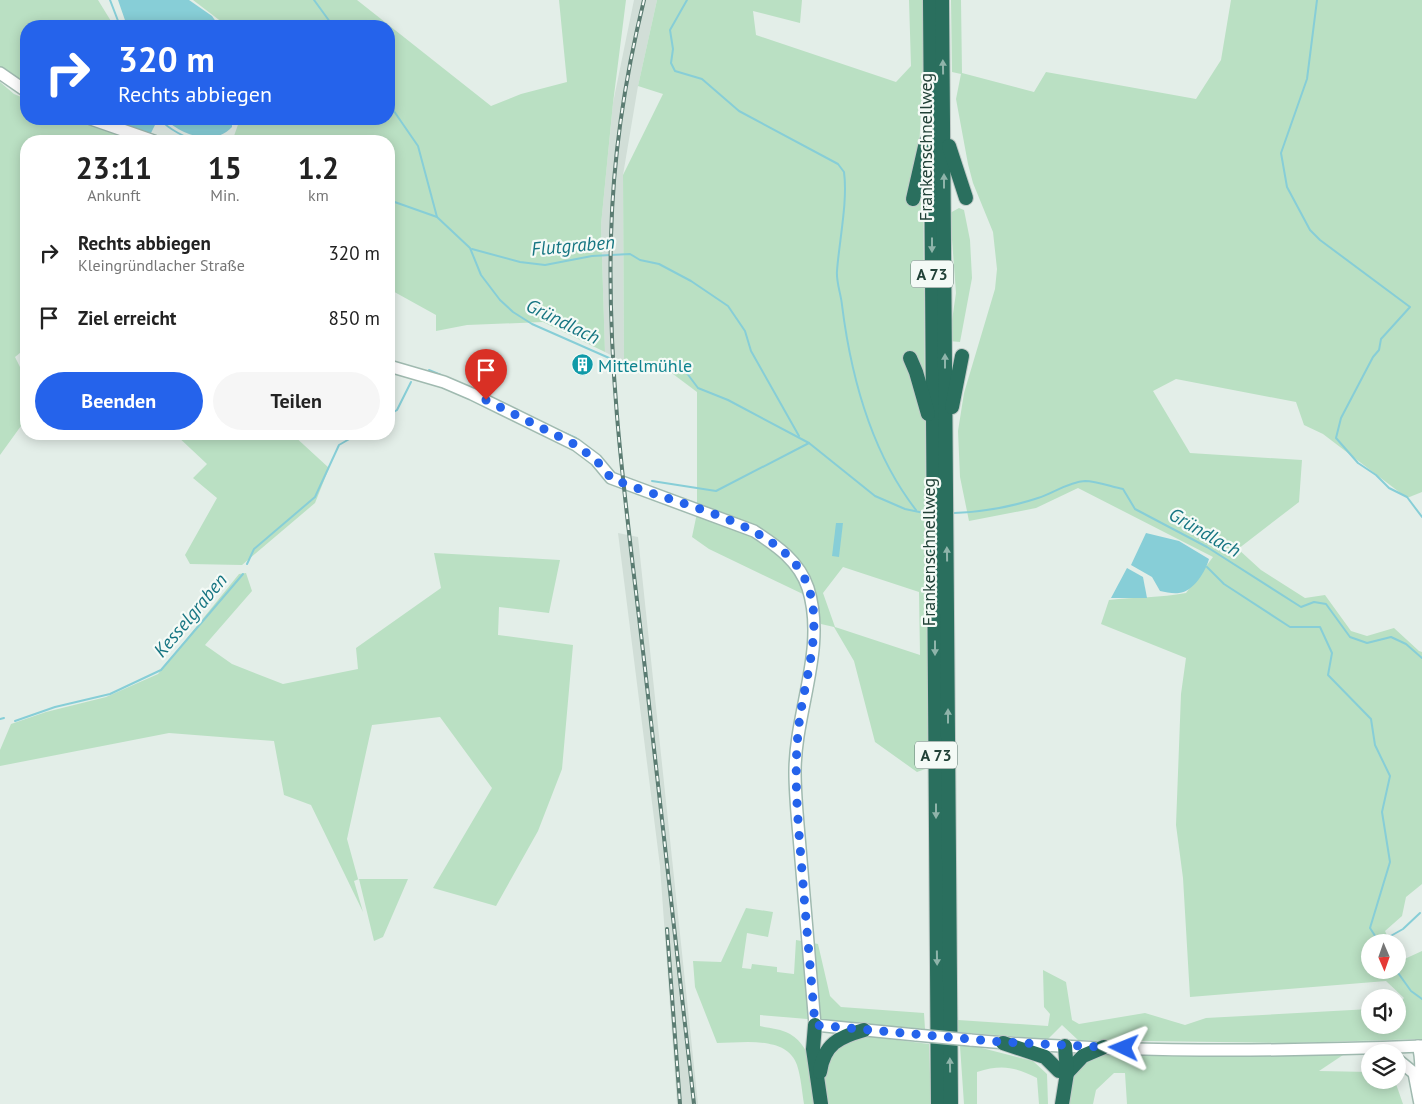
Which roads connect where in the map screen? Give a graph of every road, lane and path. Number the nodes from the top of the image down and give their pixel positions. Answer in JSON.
{"nodes":[{"id":1,"x":930,"y":0,"type":"edge"},
{"id":2,"x":942,"y":0,"type":"edge"},
{"id":3,"x":0,"y":73,"type":"edge"},
{"id":4,"x":20,"y":88,"type":"edge"},
{"id":5,"x":937,"y":112,"type":"junction"},
{"id":6,"x":108,"y":125,"type":"edge"},
{"id":7,"x":137,"y":135,"type":"edge"},
{"id":8,"x":966,"y":198,"type":"dead end"},
{"id":9,"x":913,"y":199,"type":"dead end"},
{"id":10,"x":962,"y":356,"type":"dead end"},
{"id":11,"x":910,"y":358,"type":"dead end"},
{"id":12,"x":395,"y":368,"type":"edge"},
{"id":13,"x":940,"y":442,"type":"junction"},
{"id":14,"x":817,"y":1026,"type":"junction"},
{"id":15,"x":864,"y":1030,"type":"junction"},
{"id":16,"x":1002,"y":1042,"type":"junction"},
{"id":17,"x":1063,"y":1046,"type":"junction"},
{"id":18,"x":1420,"y":1046,"type":"edge"},
{"id":19,"x":1104,"y":1047,"type":"junction"},
{"id":20,"x":1351,"y":1048,"type":"junction"},
{"id":21,"x":1361,"y":1050,"type":"edge"},
{"id":22,"x":823,"y":1056,"type":"junction"},
{"id":23,"x":1406,"y":1065,"type":"edge"},
{"id":24,"x":1063,"y":1072,"type":"junction"},
{"id":25,"x":1419,"y":1072,"type":"edge"},
{"id":26,"x":819,"y":1078,"type":"junction"},
{"id":27,"x":1062,"y":1099,"type":"edge"},
{"id":28,"x":821,"y":1104,"type":"edge"},
{"id":29,"x":938,"y":1104,"type":"edge"},
{"id":30,"x":951,"y":1104,"type":"edge"},
{"id":31,"x":1420,"y":1104,"type":"edge"}],
"edges":[{"from":1,"to":5,"type":"highway","name":"Frankenschnellweg","number":"A 73"},
{"from":5,"to":2,"type":"highway","name":"Frankenschnellweg","number":"A 73","one_way":true},
{"from":3,"to":4,"type":"street"},
{"from":5,"to":8,"type":"highway"},
{"from":5,"to":9,"type":"highway"},
{"from":5,"to":13,"type":"highway","name":"Frankenschnellweg","number":"A 73"},
{"from":6,"to":7,"type":"street"},
{"from":10,"to":13,"type":"highway"},
{"from":11,"to":13,"type":"highway"},
{"from":12,"to":14,"type":"street"},
{"from":13,"to":29,"type":"highway","name":"Frankenschnellweg","number":"A 73","one_way":true},
{"from":30,"to":13,"type":"highway","name":"Frankenschnellweg","number":"A 73","one_way":true},
{"from":14,"to":15,"type":"street"},
{"from":14,"to":22,"type":"highway"},
{"from":14,"to":26,"type":"highway"},
{"from":15,"to":16,"type":"street","bridge":true},
{"from":15,"to":22,"type":"highway"},
{"from":16,"to":17,"type":"street"},
{"from":16,"to":24,"type":"highway"},
{"from":17,"to":19,"type":"street"},
{"from":17,"to":24,"type":"highway"},
{"from":18,"to":20,"type":"street"},
{"from":18,"to":25,"type":"street"},
{"from":19,"to":20,"type":"street"},
{"from":19,"to":24,"type":"highway"},
{"from":20,"to":21,"type":"street"},
{"from":22,"to":26,"type":"highway"},
{"from":23,"to":25,"type":"street"},
{"from":24,"to":27,"type":"highway"},
{"from":25,"to":31,"type":"street"},
{"from":26,"to":28,"type":"highway"}]}
